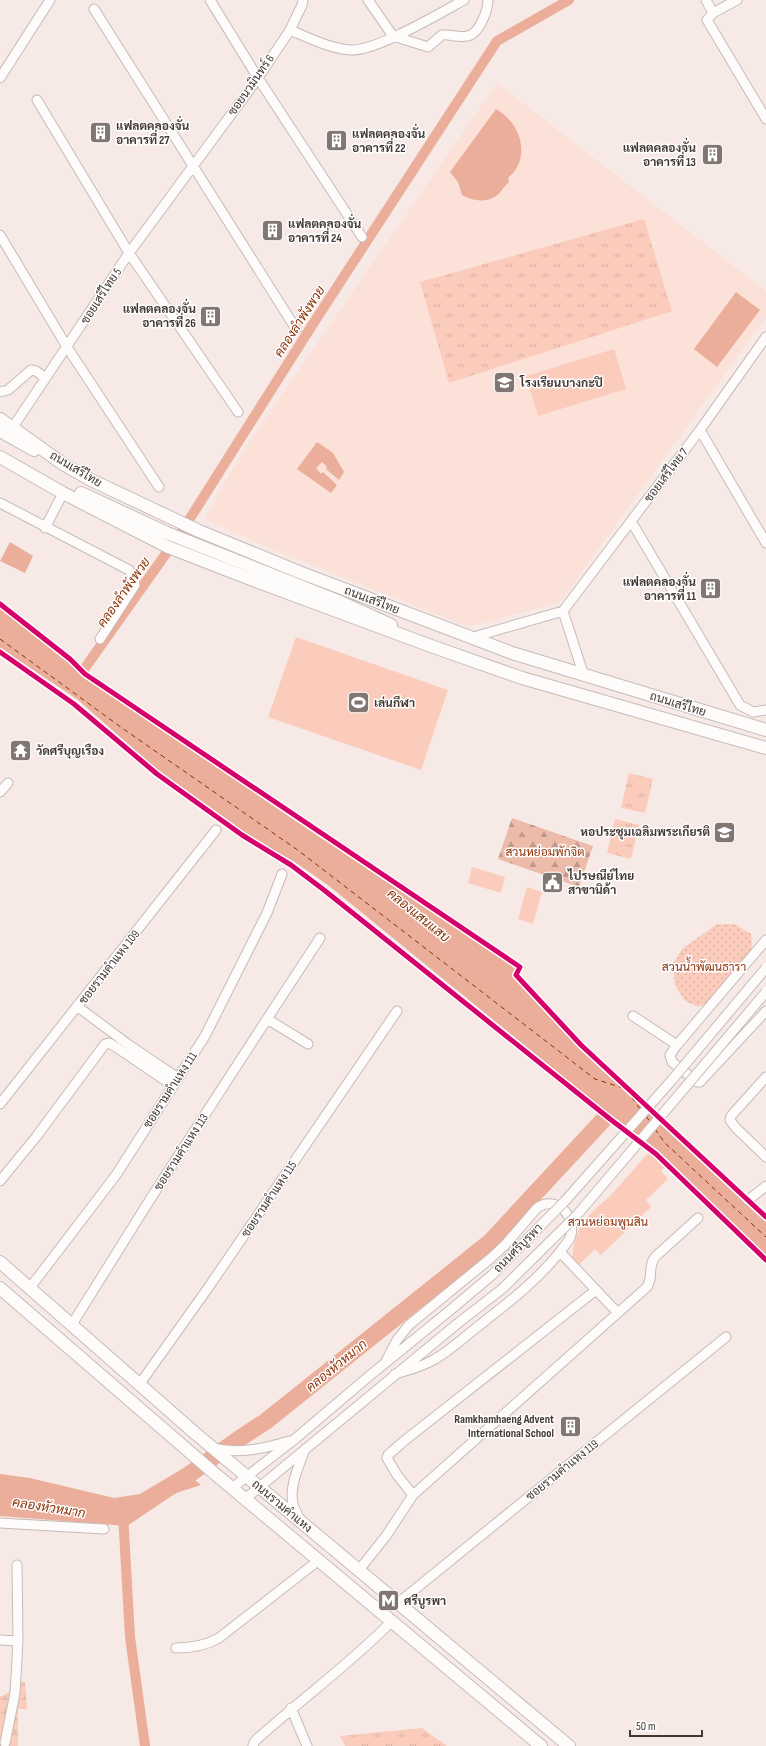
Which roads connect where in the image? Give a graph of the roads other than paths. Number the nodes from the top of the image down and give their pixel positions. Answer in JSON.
{"nodes":[{"id":1,"x":50,"y":0,"type":"edge"},
{"id":2,"x":210,"y":0,"type":"edge"},
{"id":3,"x":303,"y":0,"type":"edge"},
{"id":4,"x":368,"y":0,"type":"edge"},
{"id":5,"x":464,"y":0,"type":"edge"},
{"id":6,"x":488,"y":0,"type":"edge"},
{"id":7,"x":706,"y":0,"type":"edge"},
{"id":8,"x":737,"y":0,"type":"edge"},
{"id":9,"x":94,"y":9,"type":"dead end"},
{"id":10,"x":713,"y":13,"type":"junction"},
{"id":11,"x":290,"y":30,"type":"junction"},
{"id":12,"x":394,"y":36,"type":"junction"},
{"id":13,"x":0,"y":78,"type":"edge"},
{"id":14,"x":258,"y":78,"type":"junction"},
{"id":15,"x":37,"y":100,"type":"dead end"},
{"id":16,"x":766,"y":119,"type":"edge"},
{"id":17,"x":193,"y":167,"type":"junction"},
{"id":18,"x":0,"y":235,"type":"edge"},
{"id":19,"x":362,"y":237,"type":"dead end"},
{"id":20,"x":129,"y":253,"type":"junction"},
{"id":21,"x":296,"y":329,"type":"dead end"},
{"id":22,"x":764,"y":344,"type":"edge"},
{"id":23,"x":67,"y":347,"type":"junction"},
{"id":24,"x":44,"y":378,"type":"junction"},
{"id":25,"x":0,"y":392,"type":"edge"},
{"id":26,"x":238,"y":412,"type":"dead end"},
{"id":27,"x":0,"y":419,"type":"edge"},
{"id":28,"x":12,"y":427,"type":"junction"},
{"id":29,"x":700,"y":430,"type":"junction"},
{"id":30,"x":0,"y":431,"type":"edge"},
{"id":31,"x":0,"y":447,"type":"edge"},
{"id":32,"x":0,"y":457,"type":"edge"},
{"id":33,"x":63,"y":464,"type":"junction"},
{"id":34,"x":159,"y":487,"type":"dead end"},
{"id":35,"x":64,"y":494,"type":"junction"},
{"id":36,"x":0,"y":503,"type":"edge"},
{"id":37,"x":631,"y":522,"type":"junction"},
{"id":38,"x":45,"y":528,"type":"junction"},
{"id":39,"x":766,"y":543,"type":"edge"},
{"id":40,"x":562,"y":611,"type":"junction"},
{"id":41,"x":470,"y":638,"type":"junction"},
{"id":42,"x":100,"y":639,"type":"dead end"},
{"id":43,"x":431,"y":646,"type":"junction"},
{"id":44,"x":584,"y":676,"type":"junction"},
{"id":45,"x":766,"y":710,"type":"edge"},
{"id":46,"x":766,"y":730,"type":"edge"},
{"id":47,"x":766,"y":748,"type":"edge"},
{"id":48,"x":8,"y":783,"type":"dead end"},
{"id":49,"x":0,"y":792,"type":"edge"},
{"id":50,"x":216,"y":830,"type":"dead end"},
{"id":51,"x":282,"y":874,"type":"dead end"},
{"id":52,"x":320,"y":938,"type":"dead end"},
{"id":53,"x":766,"y":940,"type":"edge"},
{"id":54,"x":766,"y":968,"type":"edge"},
{"id":55,"x":766,"y":992,"type":"edge"},
{"id":56,"x":78,"y":1007,"type":"junction"},
{"id":57,"x":397,"y":1011,"type":"dead end"},
{"id":58,"x":766,"y":1011,"type":"edge"},
{"id":59,"x":633,"y":1016,"type":"dead end"},
{"id":60,"x":267,"y":1019,"type":"junction"},
{"id":61,"x":308,"y":1044,"type":"dead end"},
{"id":62,"x":677,"y":1045,"type":"junction"},
{"id":63,"x":766,"y":1077,"type":"edge"},
{"id":64,"x":178,"y":1078,"type":"junction"},
{"id":65,"x":169,"y":1083,"type":"dead end"},
{"id":66,"x":0,"y":1104,"type":"edge"},
{"id":67,"x":766,"y":1157,"type":"edge"},
{"id":68,"x":0,"y":1181,"type":"edge"},
{"id":69,"x":766,"y":1186,"type":"edge"},
{"id":70,"x":748,"y":1200,"type":"dead end"},
{"id":71,"x":698,"y":1218,"type":"dead end"},
{"id":72,"x":560,"y":1252,"type":"junction"},
{"id":73,"x":0,"y":1262,"type":"edge"},
{"id":74,"x":0,"y":1288,"type":"edge"},
{"id":75,"x":29,"y":1289,"type":"junction"},
{"id":76,"x":596,"y":1290,"type":"junction"},
{"id":77,"x":618,"y":1313,"type":"junction"},
{"id":78,"x":71,"y":1326,"type":"junction"},
{"id":79,"x":726,"y":1337,"type":"dead end"},
{"id":80,"x":385,"y":1363,"type":"junction"},
{"id":81,"x":395,"y":1374,"type":"junction"},
{"id":82,"x":139,"y":1385,"type":"junction"},
{"id":83,"x":295,"y":1439,"type":"junction"},
{"id":84,"x":212,"y":1447,"type":"junction"},
{"id":85,"x":305,"y":1448,"type":"junction"},
{"id":86,"x":246,"y":1476,"type":"junction"},
{"id":87,"x":259,"y":1487,"type":"junction"},
{"id":88,"x":232,"y":1488,"type":"junction"},
{"id":89,"x":413,"y":1494,"type":"junction"},
{"id":90,"x":245,"y":1499,"type":"junction"},
{"id":91,"x":301,"y":1522,"type":"junction"},
{"id":92,"x":0,"y":1523,"type":"edge"},
{"id":93,"x":104,"y":1529,"type":"dead end"},
{"id":94,"x":319,"y":1560,"type":"junction"},
{"id":95,"x":17,"y":1565,"type":"dead end"},
{"id":96,"x":359,"y":1570,"type":"junction"},
{"id":97,"x":398,"y":1603,"type":"junction"},
{"id":98,"x":392,"y":1621,"type":"junction"},
{"id":99,"x":0,"y":1640,"type":"edge"},
{"id":100,"x":18,"y":1641,"type":"junction"},
{"id":101,"x":176,"y":1648,"type":"dead end"},
{"id":102,"x":291,"y":1708,"type":"junction"},
{"id":103,"x":4,"y":1742,"type":"dead end"},
{"id":104,"x":253,"y":1746,"type":"edge"},
{"id":105,"x":307,"y":1746,"type":"edge"},
{"id":106,"x":541,"y":1746,"type":"edge"},
{"id":107,"x":569,"y":1746,"type":"edge"}],
"edges":[{"from":1,"to":13,"type":"street"},
{"from":2,"to":14,"type":"street"},
{"from":3,"to":11,"type":"street","name":"ซอยนวมินทร์ 6"},
{"from":4,"to":12,"type":"street"},
{"from":5,"to":12,"type":"street"},
{"from":6,"to":12,"type":"street"},
{"from":7,"to":10,"type":"street"},
{"from":8,"to":10,"type":"street"},
{"from":9,"to":17,"type":"street"},
{"from":10,"to":16,"type":"street"},
{"from":11,"to":12,"type":"street"},
{"from":11,"to":14,"type":"street","name":"ซอยนวมินทร์ 6"},
{"from":14,"to":17,"type":"street","name":"ซอยนวมินทร์ 6"},
{"from":14,"to":19,"type":"street"},
{"from":15,"to":20,"type":"street"},
{"from":17,"to":20,"type":"street","name":"ซอยเสรีไทย 5"},
{"from":17,"to":21,"type":"street"},
{"from":18,"to":23,"type":"street"},
{"from":20,"to":23,"type":"street","name":"ซอยเสรีไทย 5"},
{"from":20,"to":26,"type":"street"},
{"from":22,"to":29,"type":"street","name":"ซอยเสรีไทย 7"},
{"from":23,"to":24,"type":"street","name":"ซอยเสรีไทย 5"},
{"from":23,"to":34,"type":"street"},
{"from":24,"to":25,"type":"street"},
{"from":24,"to":28,"type":"street","name":"ซอยเสรีไทย 5"},
{"from":27,"to":28,"type":"main road","name":"ถนนเสรีไทย"},
{"from":28,"to":33,"type":"main road","name":"ถนนเสรีไทย"},
{"from":29,"to":37,"type":"street","name":"ซอยเสรีไทย 7"},
{"from":29,"to":39,"type":"street"},
{"from":30,"to":33,"type":"main road"},
{"from":31,"to":43,"type":"main road"},
{"from":32,"to":35,"type":"main road","name":"ถนนเสรีไทย"},
{"from":33,"to":41,"type":"main road","name":"ถนนเสรีไทย"},
{"from":35,"to":38,"type":"street"},
{"from":35,"to":43,"type":"main road","name":"ถนนเสรีไทย"},
{"from":36,"to":38,"type":"street"},
{"from":37,"to":40,"type":"street","name":"ซอยเสรีไทย 7"},
{"from":37,"to":45,"type":"street"},
{"from":38,"to":42,"type":"street"},
{"from":40,"to":41,"type":"street"},
{"from":40,"to":44,"type":"street"},
{"from":41,"to":44,"type":"main road","name":"ถนนเสรีไทย"},
{"from":43,"to":47,"type":"main road","name":"ถนนเสรีไทย"},
{"from":44,"to":46,"type":"main road","name":"ถนนเสรีไทย"},
{"from":48,"to":49,"type":"street"},
{"from":50,"to":56,"type":"street","name":"ซอยรามคำแหง 109"},
{"from":51,"to":64,"type":"street","name":"ซอยรามคำแหง 111"},
{"from":52,"to":60,"type":"street","name":"ซอยรามคำแหง 113"},
{"from":53,"to":62,"type":"street"},
{"from":54,"to":80,"type":"street","name":"ถนนศรีบูรพา","bridge":true},
{"from":55,"to":81,"type":"street","name":"ถนนศรีบูรพา","bridge":true},
{"from":56,"to":64,"type":"street"},
{"from":56,"to":66,"type":"street","name":"ซอยรามคำแหง 109"},
{"from":57,"to":82,"type":"street","name":"ซอยรามคำแหง 115"},
{"from":58,"to":62,"type":"street"},
{"from":59,"to":62,"type":"street"},
{"from":60,"to":61,"type":"street"},
{"from":60,"to":78,"type":"street","name":"ซอยรามคำแหง 113"},
{"from":63,"to":67,"type":"street"},
{"from":64,"to":75,"type":"street","name":"ซอยรามคำแหง 111"},
{"from":65,"to":68,"type":"street"},
{"from":69,"to":70,"type":"street"},
{"from":71,"to":77,"type":"street"},
{"from":72,"to":76,"type":"street"},
{"from":72,"to":80,"type":"street"},
{"from":72,"to":81,"type":"street"},
{"from":73,"to":75,"type":"main road","name":"ถนนรามคำแหง"},
{"from":74,"to":88,"type":"main road","name":"ถนนรามคำแหง"},
{"from":75,"to":78,"type":"main road","name":"ถนนรามคำแหง"},
{"from":76,"to":77,"type":"street"},
{"from":76,"to":89,"type":"street"},
{"from":77,"to":89,"type":"street"},
{"from":78,"to":82,"type":"main road","name":"ถนนรามคำแหง"},
{"from":79,"to":97,"type":"street","name":"ซอยรามคำแหง 119"},
{"from":80,"to":83,"type":"street","name":"ถนนศรีบูรพา"},
{"from":81,"to":85,"type":"street","name":"ถนนศรีบูรพา"},
{"from":82,"to":84,"type":"main road","name":"ถนนรามคำแหง"},
{"from":83,"to":84,"type":"street"},
{"from":83,"to":86,"type":"street","name":"ถนนศรีบูรพา"},
{"from":84,"to":86,"type":"main road","name":"ถนนรามคำแหง"},
{"from":85,"to":87,"type":"street","name":"ถนนศรีบูรพา"},
{"from":85,"to":91,"type":"street"},
{"from":86,"to":87,"type":"main road","name":"ถนนรามคำแหง"},
{"from":86,"to":88,"type":"street","name":"ถนนศรีบูรพา"},
{"from":87,"to":90,"type":"street","name":"ถนนศรีบูรพา"},
{"from":87,"to":91,"type":"main road","name":"ถนนรามคำแหง"},
{"from":88,"to":90,"type":"main road","name":"ถนนรามคำแหง"},
{"from":89,"to":96,"type":"street"},
{"from":90,"to":94,"type":"main road","name":"ถนนรามคำแหง"},
{"from":91,"to":96,"type":"main road","name":"ถนนรามคำแหง"},
{"from":92,"to":93,"type":"street"},
{"from":94,"to":98,"type":"main road","name":"ถนนรามคำแหง"},
{"from":94,"to":101,"type":"street"},
{"from":95,"to":100,"type":"street"},
{"from":96,"to":97,"type":"main road","name":"ถนนรามคำแหง"},
{"from":97,"to":107,"type":"main road","name":"ถนนรามคำแหง"},
{"from":98,"to":102,"type":"street"},
{"from":98,"to":106,"type":"main road","name":"ถนนรามคำแหง"},
{"from":99,"to":100,"type":"street"},
{"from":100,"to":103,"type":"street"},
{"from":102,"to":104,"type":"street"},
{"from":102,"to":105,"type":"street"}]}
